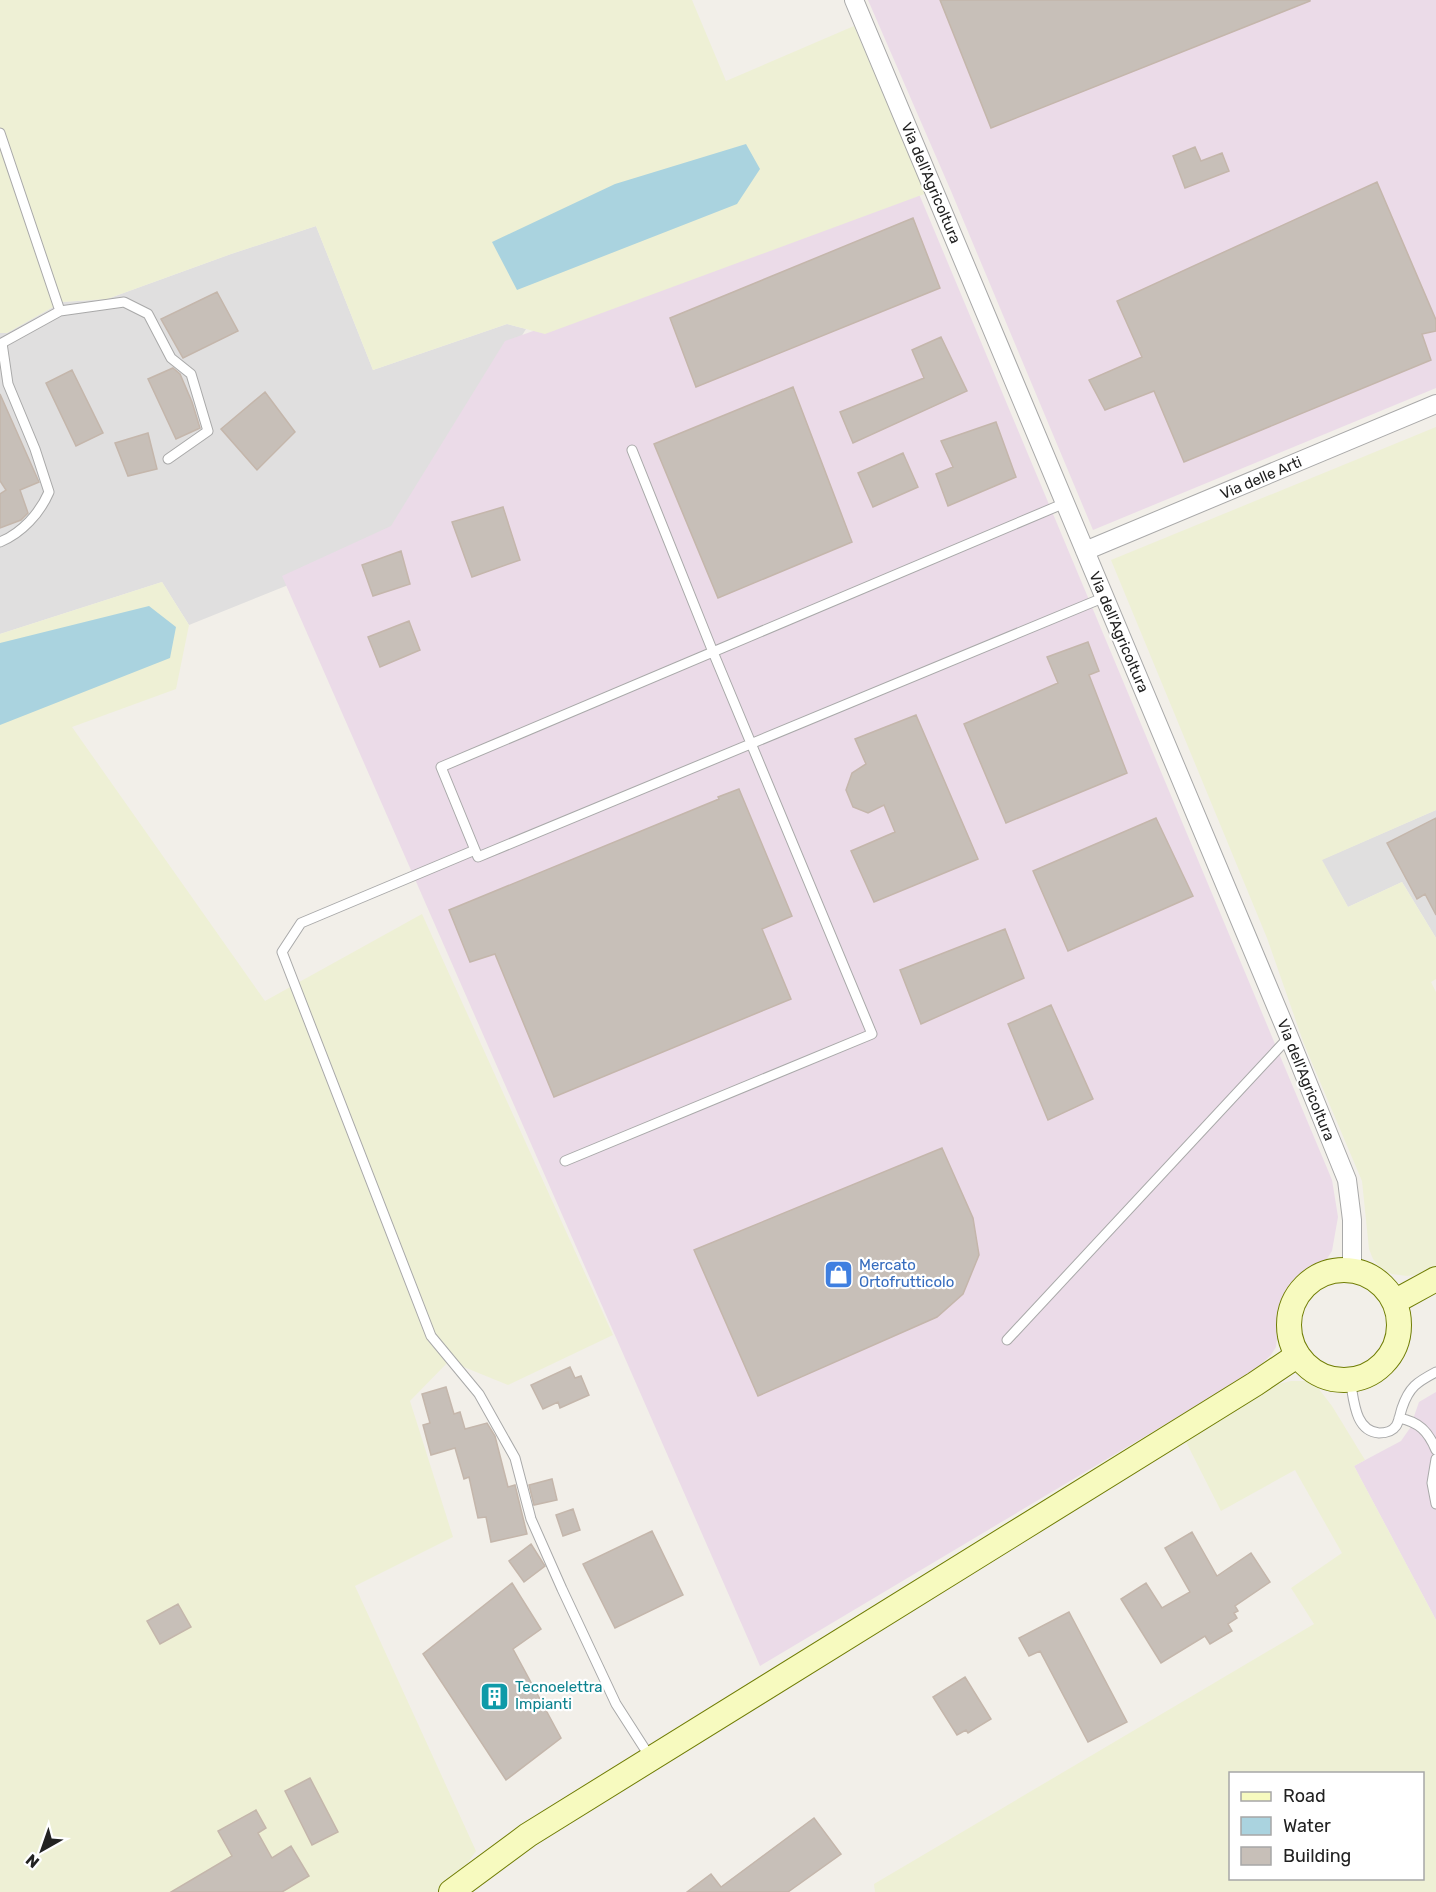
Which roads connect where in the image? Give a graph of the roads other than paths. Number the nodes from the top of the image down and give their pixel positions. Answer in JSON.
{"nodes":[{"id":1,"x":854,"y":0,"type":"edge"},
{"id":2,"x":0,"y":133,"type":"edge"},
{"id":3,"x":60,"y":311,"type":"junction"},
{"id":4,"x":1,"y":343,"type":"edge"},
{"id":5,"x":1436,"y":404,"type":"edge"},
{"id":6,"x":632,"y":450,"type":"dead end"},
{"id":7,"x":168,"y":459,"type":"dead end"},
{"id":8,"x":1065,"y":503,"type":"junction"},
{"id":9,"x":0,"y":542,"type":"edge"},
{"id":10,"x":1085,"y":551,"type":"junction"},
{"id":11,"x":1105,"y":597,"type":"junction"},
{"id":12,"x":713,"y":652,"type":"junction"},
{"id":13,"x":751,"y":744,"type":"junction"},
{"id":14,"x":475,"y":850,"type":"junction"},
{"id":15,"x":1289,"y":1037,"type":"junction"},
{"id":16,"x":565,"y":1161,"type":"dead end"},
{"id":17,"x":1352,"y":1270,"type":"junction"},
{"id":18,"x":1436,"y":1279,"type":"edge"},
{"id":19,"x":1394,"y":1302,"type":"junction"},
{"id":20,"x":1007,"y":1340,"type":"dead end"},
{"id":21,"x":1298,"y":1355,"type":"junction"},
{"id":22,"x":1436,"y":1372,"type":"edge"},
{"id":23,"x":1350,"y":1380,"type":"junction"},
{"id":24,"x":1399,"y":1418,"type":"junction"},
{"id":25,"x":1436,"y":1450,"type":"edge"},
{"id":26,"x":1436,"y":1460,"type":"edge"},
{"id":27,"x":1436,"y":1503,"type":"edge"},
{"id":28,"x":651,"y":1759,"type":"junction"},
{"id":29,"x":451,"y":1892,"type":"edge"}],
"edges":[{"from":1,"to":8,"type":"street","name":"Via dell'Agricoltura"},
{"from":2,"to":3,"type":"lane"},
{"from":3,"to":4,"type":"lane"},
{"from":3,"to":7,"type":"lane"},
{"from":4,"to":9,"type":"lane"},
{"from":5,"to":10,"type":"street","name":"Via delle Arti"},
{"from":6,"to":12,"type":"lane"},
{"from":8,"to":10,"type":"street","name":"Via dell'Agricoltura"},
{"from":8,"to":12,"type":"lane"},
{"from":10,"to":11,"type":"street","name":"Via dell'Agricoltura"},
{"from":11,"to":13,"type":"lane"},
{"from":11,"to":15,"type":"street","name":"Via dell'Agricoltura"},
{"from":12,"to":13,"type":"lane"},
{"from":12,"to":14,"type":"lane"},
{"from":13,"to":14,"type":"lane"},
{"from":13,"to":16,"type":"lane"},
{"from":14,"to":28,"type":"lane"},
{"from":15,"to":17,"type":"street","name":"Via dell'Agricoltura"},
{"from":15,"to":20,"type":"lane"},
{"from":17,"to":19,"type":"main road"},
{"from":17,"to":21,"type":"main road"},
{"from":18,"to":19,"type":"main road"},
{"from":19,"to":23,"type":"main road"},
{"from":21,"to":23,"type":"main road"},
{"from":21,"to":28,"type":"main road"},
{"from":22,"to":24,"type":"lane"},
{"from":23,"to":24,"type":"lane"},
{"from":24,"to":25,"type":"lane"},
{"from":26,"to":27,"type":"lane"},
{"from":28,"to":29,"type":"main road"}]}
